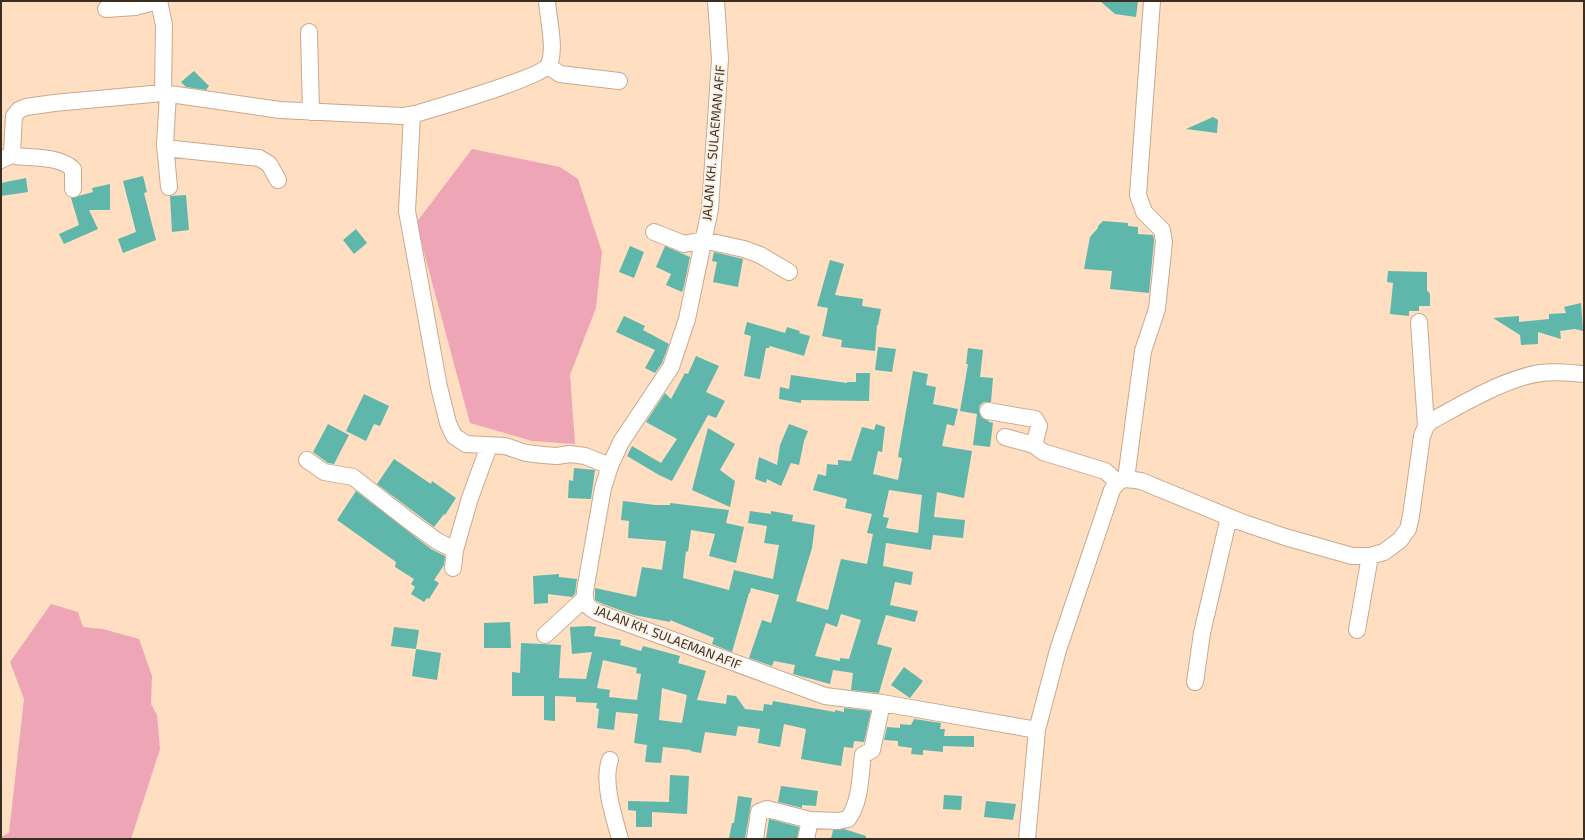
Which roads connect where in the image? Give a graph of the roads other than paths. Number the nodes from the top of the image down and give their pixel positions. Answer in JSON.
{"nodes":[{"id":1,"x":159,"y":1,"type":"edge"},
{"id":2,"x":546,"y":1,"type":"edge"},
{"id":3,"x":716,"y":1,"type":"edge"},
{"id":4,"x":1152,"y":1,"type":"edge"},
{"id":5,"x":106,"y":9,"type":"dead end"},
{"id":6,"x":309,"y":32,"type":"dead end"},
{"id":7,"x":548,"y":66,"type":"junction"},
{"id":8,"x":619,"y":81,"type":"dead end"},
{"id":9,"x":165,"y":94,"type":"junction"},
{"id":10,"x":311,"y":112,"type":"junction"},
{"id":11,"x":412,"y":115,"type":"junction"},
{"id":12,"x":165,"y":148,"type":"junction"},
{"id":13,"x":6,"y":158,"type":"edge"},
{"id":14,"x":278,"y":180,"type":"dead end"},
{"id":15,"x":169,"y":187,"type":"dead end"},
{"id":16,"x":73,"y":190,"type":"dead end"},
{"id":17,"x":654,"y":232,"type":"dead end"},
{"id":18,"x":703,"y":240,"type":"junction"},
{"id":19,"x":788,"y":272,"type":"dead end"},
{"id":20,"x":1419,"y":322,"type":"dead end"},
{"id":21,"x":1584,"y":374,"type":"edge"},
{"id":22,"x":988,"y":411,"type":"dead end"},
{"id":23,"x":1426,"y":426,"type":"junction"},
{"id":24,"x":1005,"y":437,"type":"dead end"},
{"id":25,"x":1034,"y":445,"type":"junction"},
{"id":26,"x":489,"y":446,"type":"junction"},
{"id":27,"x":307,"y":460,"type":"dead end"},
{"id":28,"x":610,"y":466,"type":"junction"},
{"id":29,"x":1122,"y":480,"type":"junction"},
{"id":30,"x":1229,"y":517,"type":"junction"},
{"id":31,"x":455,"y":550,"type":"junction"},
{"id":32,"x":1370,"y":556,"type":"junction"},
{"id":33,"x":453,"y":568,"type":"dead end"},
{"id":34,"x":584,"y":599,"type":"junction"},
{"id":35,"x":1357,"y":630,"type":"dead end"},
{"id":36,"x":545,"y":635,"type":"dead end"},
{"id":37,"x":1195,"y":682,"type":"dead end"},
{"id":38,"x":882,"y":703,"type":"junction"},
{"id":39,"x":1037,"y":730,"type":"junction"},
{"id":40,"x":610,"y":760,"type":"dead end"},
{"id":41,"x":810,"y":820,"type":"junction"},
{"id":42,"x":620,"y":839,"type":"edge"},
{"id":43,"x":754,"y":839,"type":"edge"},
{"id":44,"x":806,"y":839,"type":"edge"},
{"id":45,"x":1028,"y":839,"type":"edge"}],
"edges":[{"from":1,"to":5,"type":"street"},
{"from":1,"to":9,"type":"street"},
{"from":2,"to":7,"type":"street"},
{"from":3,"to":18,"type":"street","name":"JALAN KH. SULAEMAN AFIF"},
{"from":4,"to":29,"type":"street"},
{"from":6,"to":10,"type":"street"},
{"from":7,"to":8,"type":"street"},
{"from":7,"to":11,"type":"street"},
{"from":9,"to":10,"type":"street"},
{"from":9,"to":12,"type":"street"},
{"from":9,"to":13,"type":"street"},
{"from":10,"to":11,"type":"street"},
{"from":11,"to":26,"type":"street"},
{"from":12,"to":14,"type":"street"},
{"from":12,"to":15,"type":"street"},
{"from":13,"to":16,"type":"street"},
{"from":17,"to":18,"type":"street"},
{"from":18,"to":19,"type":"street"},
{"from":18,"to":28,"type":"street","name":"JALAN KH. SULAEMAN AFIF"},
{"from":20,"to":23,"type":"street"},
{"from":21,"to":23,"type":"street"},
{"from":22,"to":25,"type":"street"},
{"from":23,"to":32,"type":"street"},
{"from":24,"to":25,"type":"street"},
{"from":25,"to":29,"type":"street"},
{"from":26,"to":28,"type":"street"},
{"from":26,"to":31,"type":"street"},
{"from":27,"to":31,"type":"street"},
{"from":28,"to":34,"type":"street","name":"JALAN KH. SULAEMAN AFIF"},
{"from":29,"to":30,"type":"street"},
{"from":29,"to":39,"type":"street"},
{"from":30,"to":32,"type":"street"},
{"from":30,"to":37,"type":"street"},
{"from":31,"to":33,"type":"street"},
{"from":32,"to":35,"type":"street"},
{"from":34,"to":36,"type":"street"},
{"from":34,"to":38,"type":"street","name":"JALAN KH. SULAEMAN AFIF"},
{"from":38,"to":39,"type":"street","name":"JALAN KH. SULAEMAN AFIF"},
{"from":38,"to":41,"type":"street"},
{"from":39,"to":45,"type":"street"},
{"from":40,"to":42,"type":"street"},
{"from":41,"to":43,"type":"street"},
{"from":41,"to":44,"type":"street"}]}
